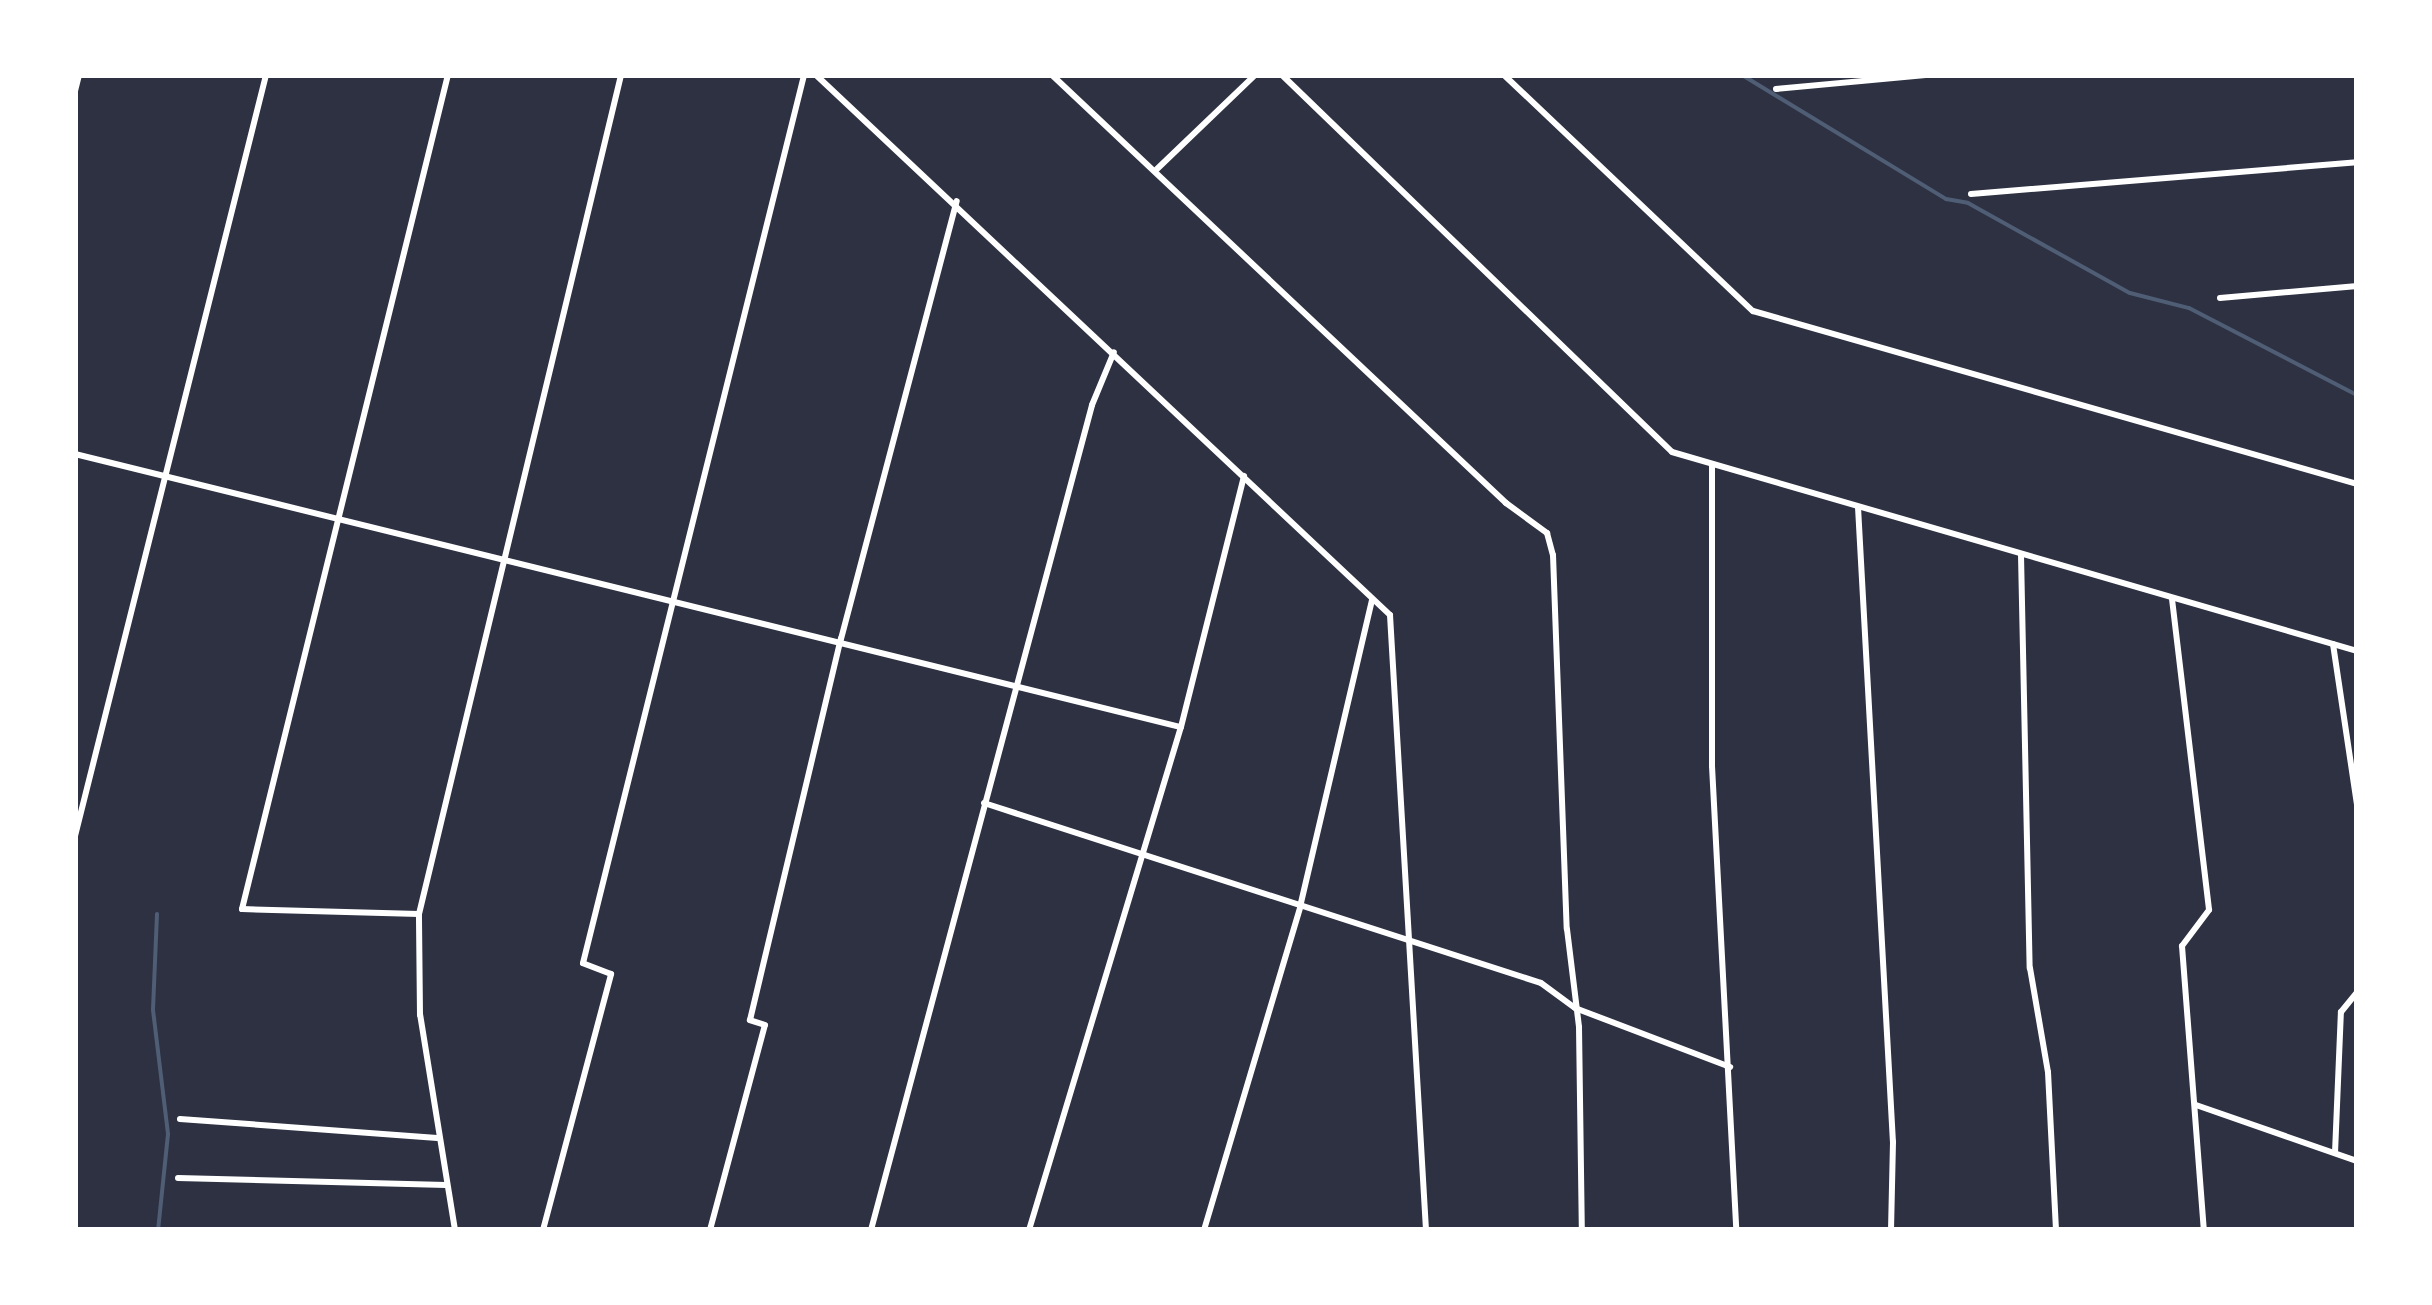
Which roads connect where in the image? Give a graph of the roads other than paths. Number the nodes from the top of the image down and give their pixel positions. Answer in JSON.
{"nodes":[{"id":1,"x":79,"y":75,"type":"edge"},
{"id":2,"x":266,"y":75,"type":"edge"},
{"id":3,"x":448,"y":75,"type":"edge"},
{"id":4,"x":622,"y":75,"type":"edge"},
{"id":5,"x":804,"y":75,"type":"edge"},
{"id":6,"x":816,"y":75,"type":"edge"},
{"id":7,"x":1052,"y":75,"type":"edge"},
{"id":8,"x":1254,"y":75,"type":"edge"},
{"id":9,"x":1282,"y":75,"type":"edge"},
{"id":10,"x":1504,"y":75,"type":"edge"},
{"id":11,"x":1928,"y":75,"type":"edge"},
{"id":12,"x":1776,"y":88,"type":"dead end"},
{"id":13,"x":75,"y":90,"type":"edge"},
{"id":14,"x":2357,"y":162,"type":"edge"},
{"id":15,"x":1158,"y":170,"type":"junction"},
{"id":16,"x":1972,"y":194,"type":"dead end"},
{"id":17,"x":957,"y":202,"type":"junction"},
{"id":18,"x":2357,"y":286,"type":"edge"},
{"id":19,"x":2220,"y":298,"type":"dead end"},
{"id":20,"x":1114,"y":352,"type":"junction"},
{"id":21,"x":75,"y":454,"type":"edge"},
{"id":22,"x":1712,"y":464,"type":"junction"},
{"id":23,"x":164,"y":476,"type":"junction"},
{"id":24,"x":1244,"y":476,"type":"junction"},
{"id":25,"x":2357,"y":484,"type":"edge"},
{"id":26,"x":1858,"y":506,"type":"junction"},
{"id":27,"x":338,"y":518,"type":"junction"},
{"id":28,"x":2020,"y":554,"type":"junction"},
{"id":29,"x":503,"y":558,"type":"junction"},
{"id":30,"x":1372,"y":598,"type":"junction"},
{"id":31,"x":674,"y":599,"type":"junction"},
{"id":32,"x":2172,"y":599,"type":"junction"},
{"id":33,"x":841,"y":639,"type":"junction"},
{"id":34,"x":2333,"y":644,"type":"junction"},
{"id":35,"x":2357,"y":651,"type":"edge"},
{"id":36,"x":1016,"y":682,"type":"junction"},
{"id":37,"x":1180,"y":727,"type":"junction"},
{"id":38,"x":984,"y":802,"type":"junction"},
{"id":39,"x":2357,"y":804,"type":"edge"},
{"id":40,"x":75,"y":836,"type":"edge"},
{"id":41,"x":1140,"y":854,"type":"junction"},
{"id":42,"x":1300,"y":907,"type":"junction"},
{"id":43,"x":419,"y":914,"type":"junction"},
{"id":44,"x":1414,"y":943,"type":"junction"},
{"id":45,"x":2357,"y":992,"type":"edge"},
{"id":46,"x":1575,"y":1008,"type":"junction"},
{"id":47,"x":1730,"y":1067,"type":"junction"},
{"id":48,"x":2196,"y":1105,"type":"junction"},
{"id":49,"x":180,"y":1119,"type":"dead end"},
{"id":50,"x":438,"y":1138,"type":"junction"},
{"id":51,"x":2335,"y":1153,"type":"junction"},
{"id":52,"x":2357,"y":1161,"type":"edge"},
{"id":53,"x":178,"y":1178,"type":"dead end"},
{"id":54,"x":446,"y":1185,"type":"junction"},
{"id":55,"x":455,"y":1230,"type":"edge"},
{"id":56,"x":543,"y":1230,"type":"edge"},
{"id":57,"x":710,"y":1230,"type":"edge"},
{"id":58,"x":871,"y":1230,"type":"edge"},
{"id":59,"x":1029,"y":1230,"type":"edge"},
{"id":60,"x":1204,"y":1230,"type":"edge"},
{"id":61,"x":1426,"y":1230,"type":"edge"},
{"id":62,"x":1582,"y":1230,"type":"edge"},
{"id":63,"x":1736,"y":1230,"type":"edge"},
{"id":64,"x":1891,"y":1230,"type":"edge"},
{"id":65,"x":2056,"y":1230,"type":"edge"},
{"id":66,"x":2204,"y":1230,"type":"edge"}],
"edges":[{"from":1,"to":13,"type":"street"},
{"from":2,"to":23,"type":"street"},
{"from":3,"to":27,"type":"street"},
{"from":4,"to":29,"type":"street"},
{"from":5,"to":31,"type":"street"},
{"from":6,"to":17,"type":"street"},
{"from":7,"to":15,"type":"street"},
{"from":8,"to":15,"type":"street"},
{"from":9,"to":22,"type":"street"},
{"from":10,"to":25,"type":"street"},
{"from":11,"to":12,"type":"street"},
{"from":14,"to":16,"type":"street"},
{"from":15,"to":46,"type":"street"},
{"from":17,"to":20,"type":"street"},
{"from":17,"to":33,"type":"street"},
{"from":18,"to":19,"type":"street"},
{"from":20,"to":24,"type":"street"},
{"from":20,"to":36,"type":"street"},
{"from":21,"to":23,"type":"street"},
{"from":22,"to":26,"type":"street"},
{"from":22,"to":47,"type":"street"},
{"from":23,"to":27,"type":"street"},
{"from":23,"to":40,"type":"street"},
{"from":24,"to":30,"type":"street"},
{"from":24,"to":37,"type":"street"},
{"from":26,"to":28,"type":"street"},
{"from":26,"to":64,"type":"street"},
{"from":27,"to":29,"type":"street"},
{"from":27,"to":43,"type":"street"},
{"from":28,"to":32,"type":"street"},
{"from":28,"to":65,"type":"street"},
{"from":29,"to":31,"type":"street"},
{"from":29,"to":43,"type":"street"},
{"from":30,"to":42,"type":"street"},
{"from":30,"to":44,"type":"street"},
{"from":31,"to":33,"type":"street"},
{"from":31,"to":56,"type":"street"},
{"from":32,"to":34,"type":"street"},
{"from":32,"to":48,"type":"street"},
{"from":33,"to":36,"type":"street"},
{"from":33,"to":57,"type":"street"},
{"from":34,"to":35,"type":"street"},
{"from":34,"to":39,"type":"street"},
{"from":36,"to":37,"type":"street"},
{"from":36,"to":38,"type":"street"},
{"from":37,"to":41,"type":"street"},
{"from":38,"to":41,"type":"street"},
{"from":38,"to":58,"type":"street"},
{"from":41,"to":42,"type":"street"},
{"from":41,"to":59,"type":"street"},
{"from":42,"to":44,"type":"street"},
{"from":42,"to":60,"type":"street"},
{"from":43,"to":50,"type":"street"},
{"from":44,"to":46,"type":"street"},
{"from":44,"to":61,"type":"street"},
{"from":45,"to":51,"type":"street"},
{"from":46,"to":47,"type":"street"},
{"from":46,"to":62,"type":"street"},
{"from":47,"to":63,"type":"street"},
{"from":48,"to":51,"type":"street"},
{"from":48,"to":66,"type":"street"},
{"from":49,"to":50,"type":"street"},
{"from":50,"to":54,"type":"street"},
{"from":51,"to":52,"type":"street"},
{"from":53,"to":54,"type":"street"},
{"from":54,"to":55,"type":"street"}]}
